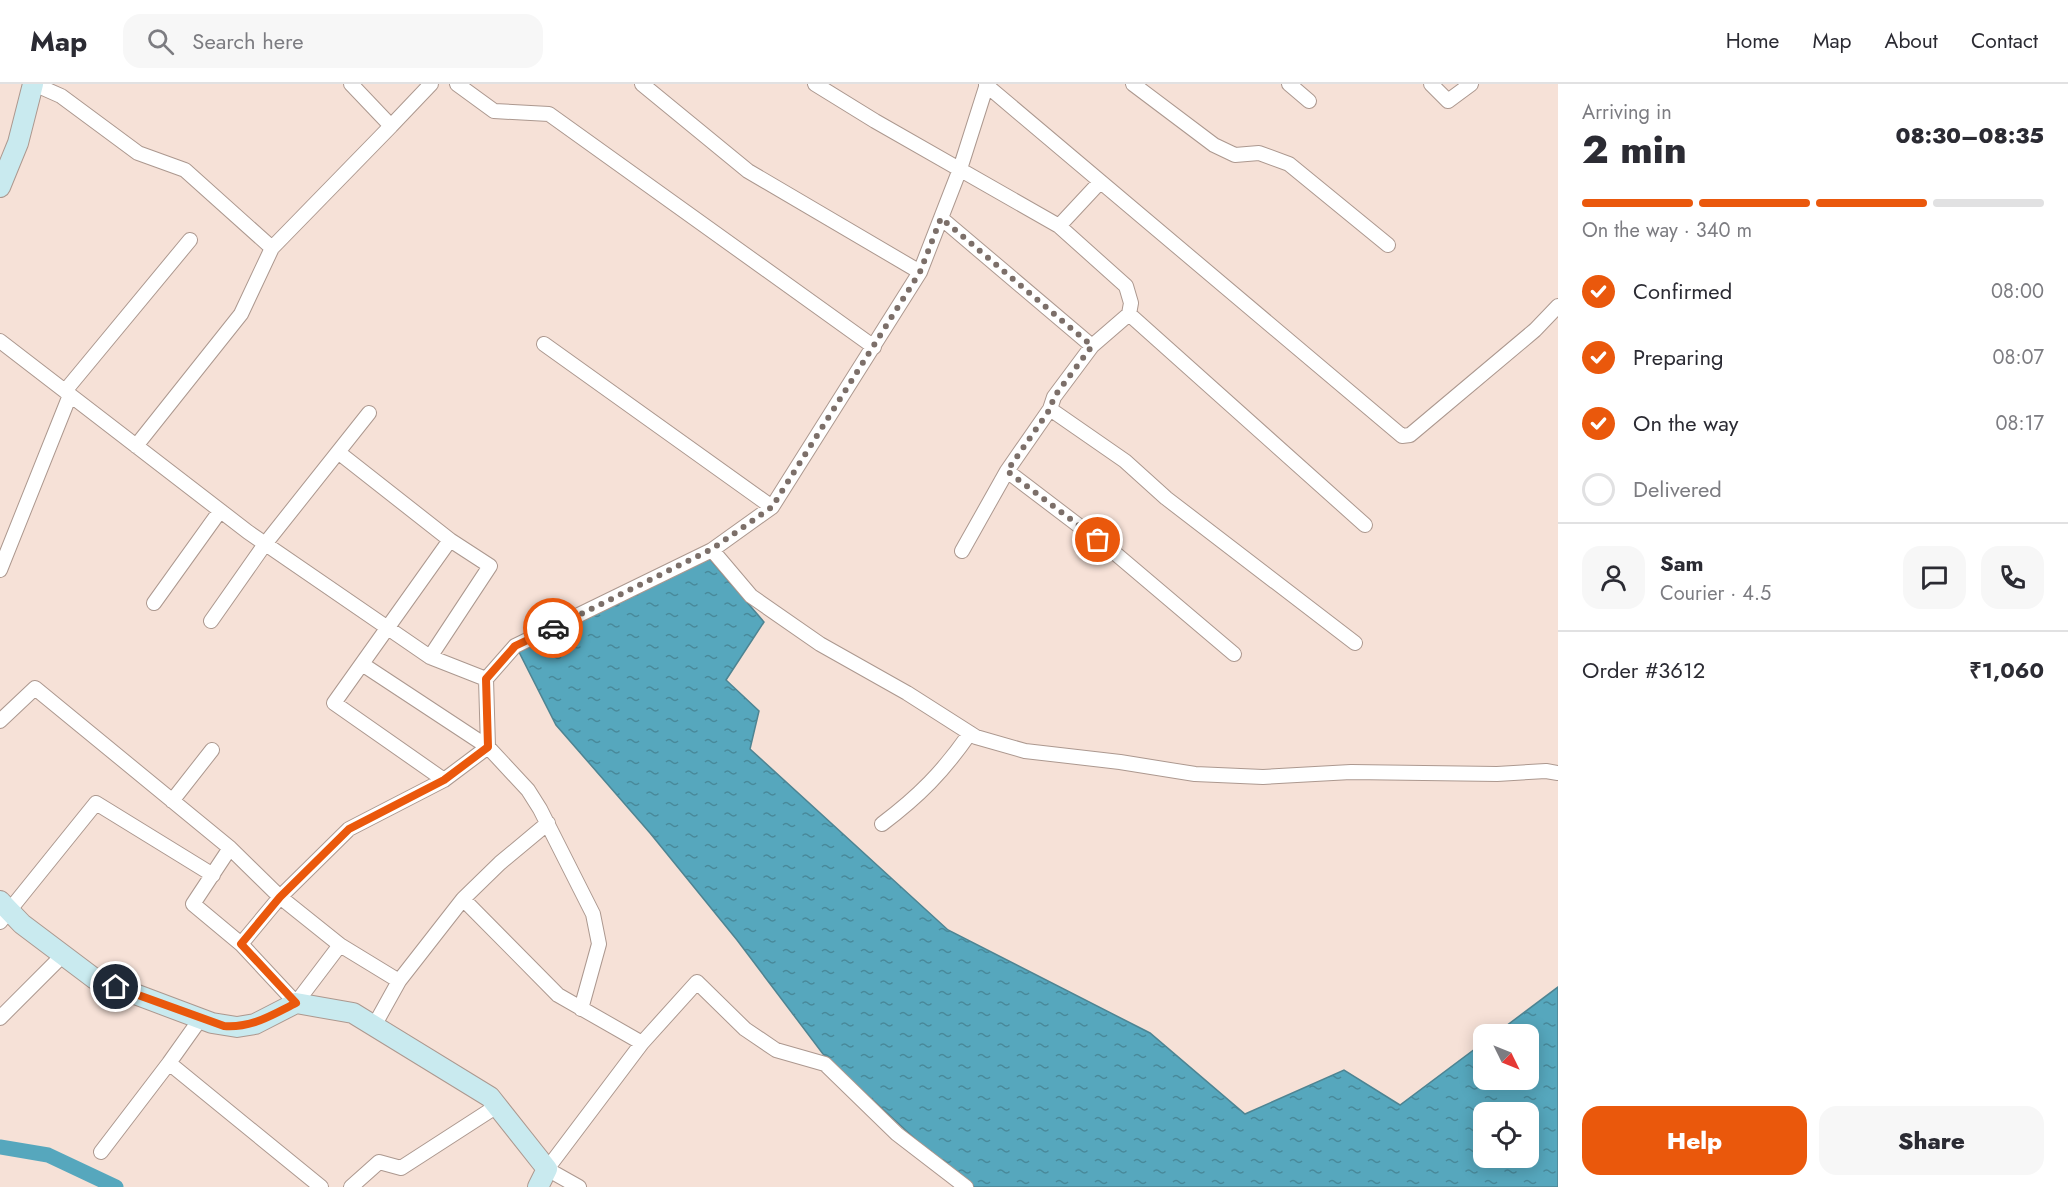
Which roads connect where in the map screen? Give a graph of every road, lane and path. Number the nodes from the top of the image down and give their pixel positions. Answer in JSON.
{"nodes":[{"id":1,"x":33,"y":84,"type":"edge"},
{"id":2,"x":351,"y":84,"type":"edge"},
{"id":3,"x":431,"y":84,"type":"edge"},
{"id":4,"x":458,"y":84,"type":"edge"},
{"id":5,"x":642,"y":84,"type":"edge"},
{"id":6,"x":815,"y":84,"type":"edge"},
{"id":7,"x":986,"y":84,"type":"edge"},
{"id":8,"x":1133,"y":84,"type":"edge"},
{"id":9,"x":1289,"y":84,"type":"edge"},
{"id":10,"x":1431,"y":84,"type":"edge"},
{"id":11,"x":1471,"y":84,"type":"edge"},
{"id":12,"x":1309,"y":101,"type":"dead end"},
{"id":13,"x":391,"y":126,"type":"junction"},
{"id":14,"x":960,"y":169,"type":"junction"},
{"id":15,"x":1100,"y":182,"type":"junction"},
{"id":16,"x":0,"y":187,"type":"edge"},
{"id":17,"x":941,"y":218,"type":"junction"},
{"id":18,"x":1059,"y":226,"type":"junction"},
{"id":19,"x":190,"y":240,"type":"dead end"},
{"id":20,"x":1388,"y":244,"type":"dead end"},
{"id":21,"x":272,"y":248,"type":"junction"},
{"id":22,"x":920,"y":272,"type":"junction"},
{"id":23,"x":1558,"y":306,"type":"edge"},
{"id":24,"x":1129,"y":314,"type":"junction"},
{"id":25,"x":0,"y":341,"type":"edge"},
{"id":26,"x":544,"y":344,"type":"dead end"},
{"id":27,"x":1092,"y":346,"type":"junction"},
{"id":28,"x":874,"y":347,"type":"junction"},
{"id":29,"x":67,"y":393,"type":"junction"},
{"id":30,"x":1050,"y":409,"type":"junction"},
{"id":31,"x":369,"y":413,"type":"dead end"},
{"id":32,"x":136,"y":447,"type":"junction"},
{"id":33,"x":338,"y":452,"type":"junction"},
{"id":34,"x":1007,"y":471,"type":"junction"},
{"id":35,"x":772,"y":507,"type":"junction"},
{"id":36,"x":220,"y":511,"type":"junction"},
{"id":37,"x":1365,"y":525,"type":"dead end"},
{"id":38,"x":450,"y":540,"type":"junction"},
{"id":39,"x":265,"y":544,"type":"junction"},
{"id":40,"x":712,"y":549,"type":"junction"},
{"id":41,"x":962,"y":551,"type":"dead end"},
{"id":42,"x":0,"y":570,"type":"edge"},
{"id":43,"x":154,"y":603,"type":"dead end"},
{"id":44,"x":211,"y":621,"type":"dead end"},
{"id":45,"x":388,"y":628,"type":"junction"},
{"id":46,"x":1355,"y":643,"type":"dead end"},
{"id":47,"x":1234,"y":654,"type":"dead end"},
{"id":48,"x":430,"y":657,"type":"junction"},
{"id":49,"x":362,"y":664,"type":"junction"},
{"id":50,"x":486,"y":679,"type":"junction"},
{"id":51,"x":0,"y":721,"type":"edge"},
{"id":52,"x":970,"y":733,"type":"junction"},
{"id":53,"x":488,"y":747,"type":"junction"},
{"id":54,"x":212,"y":750,"type":"dead end"},
{"id":55,"x":1558,"y":773,"type":"edge"},
{"id":56,"x":444,"y":780,"type":"junction"},
{"id":57,"x":172,"y":801,"type":"junction"},
{"id":58,"x":548,"y":823,"type":"junction"},
{"id":59,"x":882,"y":824,"type":"dead end"},
{"id":60,"x":230,"y":848,"type":"junction"},
{"id":61,"x":213,"y":874,"type":"junction"},
{"id":62,"x":280,"y":897,"type":"junction"},
{"id":63,"x":463,"y":899,"type":"junction"},
{"id":64,"x":3,"y":911,"type":"edge"},
{"id":65,"x":241,"y":944,"type":"junction"},
{"id":66,"x":340,"y":945,"type":"junction"},
{"id":67,"x":63,"y":955,"type":"junction"},
{"id":68,"x":399,"y":981,"type":"junction"},
{"id":69,"x":296,"y":1003,"type":"junction"},
{"id":70,"x":581,"y":1009,"type":"junction"},
{"id":71,"x":0,"y":1018,"type":"edge"},
{"id":72,"x":201,"y":1018,"type":"junction"},
{"id":73,"x":374,"y":1026,"type":"junction"},
{"id":74,"x":642,"y":1043,"type":"junction"},
{"id":75,"x":169,"y":1063,"type":"junction"},
{"id":76,"x":497,"y":1106,"type":"junction"},
{"id":77,"x":101,"y":1152,"type":"dead end"},
{"id":78,"x":547,"y":1169,"type":"junction"},
{"id":79,"x":321,"y":1187,"type":"edge"},
{"id":80,"x":351,"y":1187,"type":"edge"},
{"id":81,"x":538,"y":1187,"type":"edge"},
{"id":82,"x":579,"y":1187,"type":"edge"},
{"id":83,"x":966,"y":1187,"type":"edge"}],
"edges":[{"from":1,"to":16,"type":"main road"},
{"from":1,"to":21,"type":"street"},
{"from":2,"to":13,"type":"street"},
{"from":3,"to":13,"type":"street"},
{"from":4,"to":28,"type":"street"},
{"from":5,"to":22,"type":"street"},
{"from":6,"to":14,"type":"street"},
{"from":7,"to":14,"type":"street"},
{"from":7,"to":15,"type":"street"},
{"from":8,"to":20,"type":"street"},
{"from":9,"to":12,"type":"street"},
{"from":10,"to":11,"type":"street"},
{"from":13,"to":21,"type":"street"},
{"from":14,"to":17,"type":"street"},
{"from":14,"to":18,"type":"street"},
{"from":15,"to":18,"type":"street"},
{"from":15,"to":23,"type":"street"},
{"from":17,"to":22,"type":"street"},
{"from":17,"to":27,"type":"street"},
{"from":18,"to":24,"type":"street"},
{"from":19,"to":29,"type":"street"},
{"from":21,"to":32,"type":"street"},
{"from":22,"to":28,"type":"street"},
{"from":24,"to":27,"type":"street"},
{"from":24,"to":37,"type":"street"},
{"from":25,"to":29,"type":"street"},
{"from":26,"to":35,"type":"street"},
{"from":27,"to":30,"type":"street"},
{"from":28,"to":35,"type":"street"},
{"from":29,"to":32,"type":"street"},
{"from":29,"to":42,"type":"street"},
{"from":30,"to":34,"type":"street"},
{"from":30,"to":46,"type":"street"},
{"from":31,"to":33,"type":"street"},
{"from":32,"to":36,"type":"street"},
{"from":33,"to":38,"type":"street"},
{"from":33,"to":39,"type":"street"},
{"from":34,"to":41,"type":"street"},
{"from":34,"to":47,"type":"street"},
{"from":35,"to":40,"type":"street"},
{"from":36,"to":39,"type":"street"},
{"from":36,"to":43,"type":"street"},
{"from":38,"to":45,"type":"street"},
{"from":38,"to":48,"type":"street"},
{"from":39,"to":44,"type":"street"},
{"from":39,"to":45,"type":"street"},
{"from":40,"to":50,"type":"street"},
{"from":40,"to":52,"type":"street"},
{"from":45,"to":48,"type":"street"},
{"from":45,"to":49,"type":"street"},
{"from":48,"to":50,"type":"street"},
{"from":49,"to":53,"type":"street"},
{"from":49,"to":56,"type":"street"},
{"from":50,"to":53,"type":"street"},
{"from":51,"to":57,"type":"street"},
{"from":52,"to":55,"type":"street"},
{"from":52,"to":59,"type":"street"},
{"from":53,"to":56,"type":"street"},
{"from":53,"to":58,"type":"street"},
{"from":54,"to":57,"type":"street"},
{"from":56,"to":62,"type":"street"},
{"from":57,"to":60,"type":"street"},
{"from":58,"to":63,"type":"street"},
{"from":58,"to":70,"type":"street"},
{"from":60,"to":61,"type":"street"},
{"from":60,"to":62,"type":"street"},
{"from":61,"to":64,"type":"street"},
{"from":61,"to":65,"type":"street"},
{"from":62,"to":65,"type":"street"},
{"from":62,"to":66,"type":"street"},
{"from":63,"to":68,"type":"street"},
{"from":63,"to":70,"type":"street"},
{"from":64,"to":67,"type":"main road"},
{"from":65,"to":69,"type":"street"},
{"from":66,"to":68,"type":"street"},
{"from":66,"to":69,"type":"street"},
{"from":67,"to":71,"type":"street"},
{"from":67,"to":72,"type":"main road"},
{"from":68,"to":73,"type":"street"},
{"from":69,"to":72,"type":"main road"},
{"from":69,"to":73,"type":"main road"},
{"from":70,"to":74,"type":"street"},
{"from":72,"to":75,"type":"street"},
{"from":73,"to":76,"type":"main road"},
{"from":74,"to":78,"type":"street"},
{"from":74,"to":83,"type":"street"},
{"from":75,"to":77,"type":"street"},
{"from":75,"to":79,"type":"street"},
{"from":76,"to":78,"type":"main road"},
{"from":76,"to":80,"type":"street"},
{"from":78,"to":81,"type":"main road"},
{"from":78,"to":82,"type":"street"}]}
